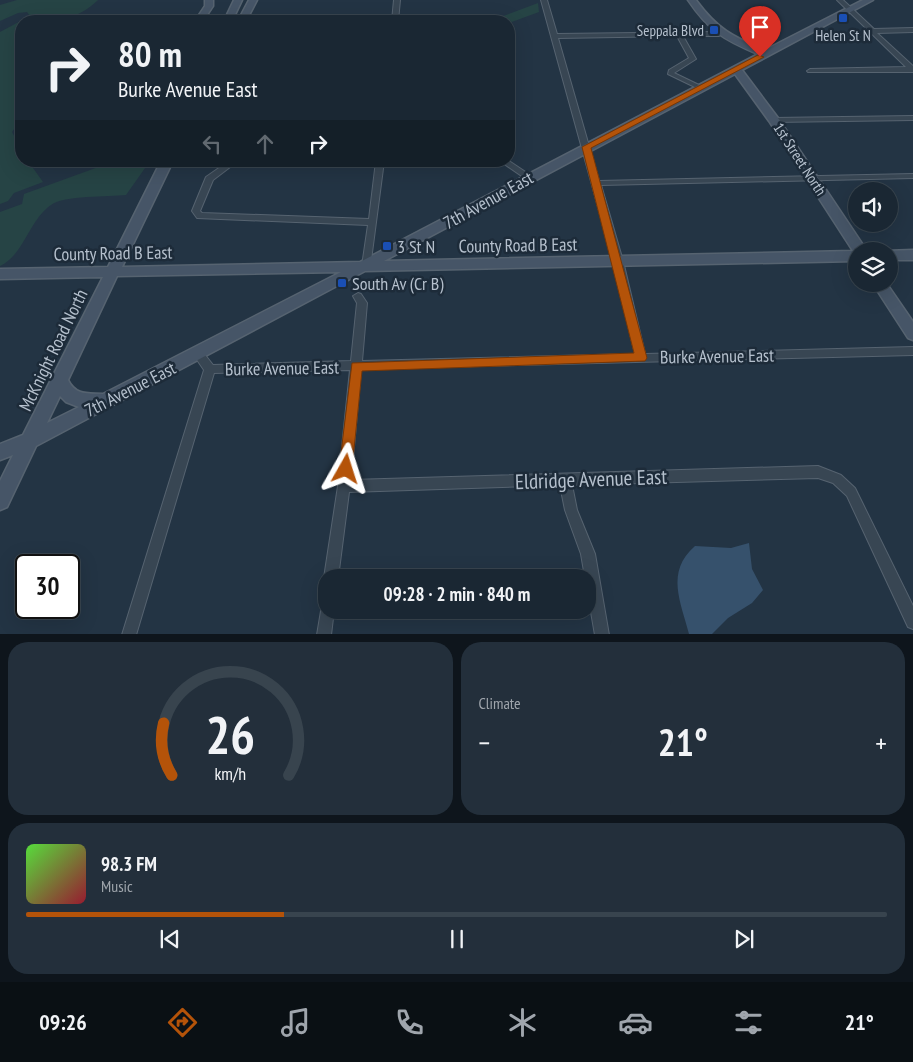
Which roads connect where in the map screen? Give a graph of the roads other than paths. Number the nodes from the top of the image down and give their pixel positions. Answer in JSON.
{"nodes":[{"id":1,"x":209,"y":0,"type":"edge"},
{"id":2,"x":238,"y":0,"type":"edge"},
{"id":3,"x":253,"y":0,"type":"edge"},
{"id":4,"x":397,"y":0,"type":"edge"},
{"id":5,"x":544,"y":0,"type":"edge"},
{"id":6,"x":692,"y":0,"type":"edge"},
{"id":7,"x":840,"y":0,"type":"edge"},
{"id":8,"x":869,"y":0,"type":"edge"},
{"id":9,"x":850,"y":10,"type":"junction"},
{"id":10,"x":203,"y":15,"type":"edge"},
{"id":11,"x":231,"y":15,"type":"edge"},
{"id":12,"x":245,"y":15,"type":"edge"},
{"id":13,"x":396,"y":15,"type":"edge"},
{"id":14,"x":913,"y":30,"type":"edge"},
{"id":15,"x":872,"y":31,"type":"junction"},
{"id":16,"x":678,"y":34,"type":"junction"},
{"id":17,"x":719,"y":34,"type":"junction"},
{"id":18,"x":556,"y":36,"type":"junction"},
{"id":19,"x":766,"y":54,"type":"junction"},
{"id":20,"x":736,"y":69,"type":"junction"},
{"id":21,"x":912,"y":69,"type":"edge"},
{"id":22,"x":810,"y":71,"type":"dead end"},
{"id":23,"x":699,"y":87,"type":"junction"},
{"id":24,"x":913,"y":118,"type":"edge"},
{"id":25,"x":774,"y":120,"type":"junction"},
{"id":26,"x":586,"y":147,"type":"junction"},
{"id":27,"x":164,"y":167,"type":"edge"},
{"id":28,"x":226,"y":167,"type":"edge"},
{"id":29,"x":379,"y":167,"type":"edge"},
{"id":30,"x":513,"y":167,"type":"edge"},
{"id":31,"x":913,"y":176,"type":"edge"},
{"id":32,"x":529,"y":177,"type":"junction"},
{"id":33,"x":812,"y":178,"type":"junction"},
{"id":34,"x":596,"y":183,"type":"junction"},
{"id":35,"x":374,"y":222,"type":"junction"},
{"id":36,"x":854,"y":242,"type":"edge"},
{"id":37,"x":913,"y":254,"type":"edge"},
{"id":38,"x":898,"y":255,"type":"edge"},
{"id":39,"x":848,"y":256,"type":"edge"},
{"id":40,"x":618,"y":261,"type":"junction"},
{"id":41,"x":367,"y":266,"type":"junction"},
{"id":42,"x":113,"y":271,"type":"junction"},
{"id":43,"x":0,"y":274,"type":"edge"},
{"id":44,"x":885,"y":292,"type":"edge"},
{"id":45,"x":358,"y":296,"type":"dead end"},
{"id":46,"x":913,"y":334,"type":"edge"},
{"id":47,"x":913,"y":350,"type":"edge"},
{"id":48,"x":198,"y":354,"type":"junction"},
{"id":49,"x":641,"y":358,"type":"junction"},
{"id":50,"x":356,"y":366,"type":"junction"},
{"id":51,"x":210,"y":369,"type":"junction"},
{"id":52,"x":60,"y":381,"type":"junction"},
{"id":53,"x":106,"y":401,"type":"junction"},
{"id":54,"x":31,"y":440,"type":"junction"},
{"id":55,"x":0,"y":452,"type":"edge"},
{"id":56,"x":565,"y":480,"type":"junction"},
{"id":57,"x":344,"y":486,"type":"junction"},
{"id":58,"x":1,"y":493,"type":"edge"},
{"id":59,"x":333,"y":569,"type":"edge"},
{"id":60,"x":326,"y":619,"type":"edge"},
{"id":61,"x":913,"y":622,"type":"edge"},
{"id":62,"x":129,"y":634,"type":"edge"},
{"id":63,"x":324,"y":634,"type":"edge"},
{"id":64,"x":602,"y":634,"type":"edge"}],
"edges":[{"from":1,"to":10,"type":"street"},
{"from":2,"to":11,"type":"street"},
{"from":3,"to":12,"type":"street"},
{"from":4,"to":13,"type":"street"},
{"from":5,"to":18,"type":"street"},
{"from":6,"to":17,"type":"street"},
{"from":7,"to":9,"type":"street"},
{"from":8,"to":9,"type":"street","name":"7th Avenue East"},
{"from":9,"to":15,"type":"street"},
{"from":9,"to":19,"type":"street","name":"7th Avenue East"},
{"from":14,"to":15,"type":"street"},
{"from":15,"to":21,"type":"street"},
{"from":16,"to":17,"type":"street"},
{"from":16,"to":18,"type":"street"},
{"from":16,"to":23,"type":"street"},
{"from":17,"to":19,"type":"street"},
{"from":18,"to":26,"type":"street"},
{"from":19,"to":20,"type":"street","name":"7th Avenue East"},
{"from":20,"to":23,"type":"street","name":"7th Avenue East"},
{"from":20,"to":25,"type":"street","name":"1st Street North"},
{"from":21,"to":22,"type":"street"},
{"from":23,"to":26,"type":"street","name":"7th Avenue East"},
{"from":24,"to":25,"type":"street"},
{"from":25,"to":33,"type":"street","name":"1st Street North"},
{"from":26,"to":32,"type":"street","name":"7th Avenue East"},
{"from":26,"to":34,"type":"street"},
{"from":27,"to":42,"type":"street","name":"McKnight Road North"},
{"from":28,"to":35,"type":"street"},
{"from":29,"to":35,"type":"street"},
{"from":30,"to":32,"type":"street"},
{"from":31,"to":33,"type":"street"},
{"from":32,"to":41,"type":"street","name":"7th Avenue East"},
{"from":33,"to":34,"type":"street"},
{"from":33,"to":36,"type":"street","name":"1st Street North"},
{"from":34,"to":40,"type":"street"},
{"from":35,"to":41,"type":"street"},
{"from":37,"to":38,"type":"street"},
{"from":39,"to":40,"type":"street","name":"County Road B East"},
{"from":40,"to":41,"type":"street","name":"County Road B East"},
{"from":40,"to":49,"type":"street"},
{"from":41,"to":42,"type":"street","name":"County Road B East"},
{"from":41,"to":48,"type":"street","name":"7th Avenue East"},
{"from":42,"to":43,"type":"street","name":"County Road B East"},
{"from":42,"to":52,"type":"street","name":"McKnight Road North"},
{"from":44,"to":46,"type":"street"},
{"from":45,"to":50,"type":"street"},
{"from":47,"to":49,"type":"street","name":"Burke Avenue East"},
{"from":48,"to":51,"type":"street","name":"Burke Avenue East"},
{"from":48,"to":53,"type":"street","name":"7th Avenue East"},
{"from":49,"to":50,"type":"street","name":"Burke Avenue East"},
{"from":50,"to":51,"type":"street","name":"Burke Avenue East"},
{"from":50,"to":57,"type":"street"},
{"from":51,"to":62,"type":"street"},
{"from":52,"to":53,"type":"street"},
{"from":52,"to":54,"type":"street","name":"McKnight Road North"},
{"from":53,"to":54,"type":"street","name":"7th Avenue East"},
{"from":54,"to":55,"type":"street","name":"7th Avenue East"},
{"from":54,"to":58,"type":"street","name":"McKnight Road North"},
{"from":56,"to":57,"type":"street","name":"Eldridge Avenue East"},
{"from":56,"to":61,"type":"street","name":"Eldridge Avenue East"},
{"from":56,"to":64,"type":"street"},
{"from":57,"to":59,"type":"street"},
{"from":60,"to":63,"type":"street"}]}
